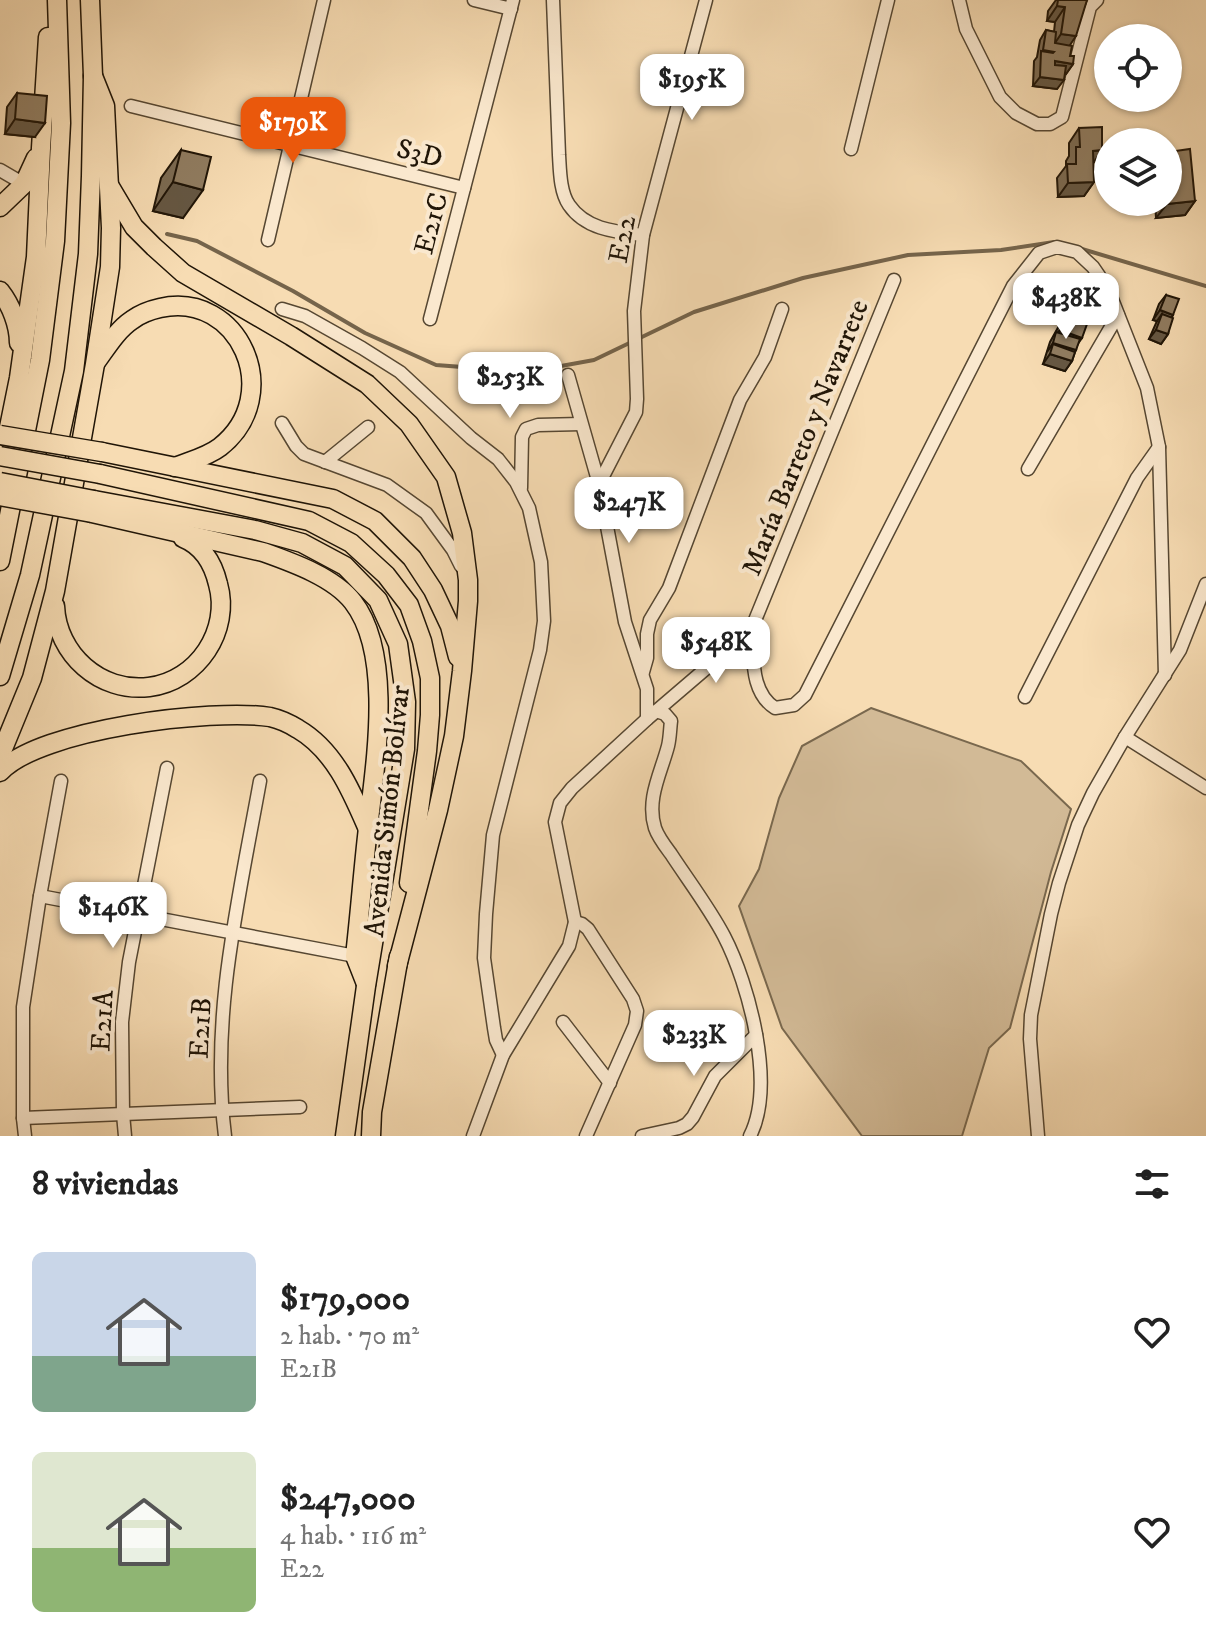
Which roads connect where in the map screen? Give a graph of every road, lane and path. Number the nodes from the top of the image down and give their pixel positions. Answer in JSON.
{"nodes":[{"id":1,"x":57,"y":0,"type":"edge"},
{"id":2,"x":90,"y":0,"type":"edge"},
{"id":3,"x":324,"y":0,"type":"edge"},
{"id":4,"x":474,"y":0,"type":"edge"},
{"id":5,"x":553,"y":0,"type":"edge"},
{"id":6,"x":706,"y":0,"type":"edge"},
{"id":7,"x":888,"y":0,"type":"edge"},
{"id":8,"x":959,"y":0,"type":"edge"},
{"id":9,"x":1093,"y":2,"type":"edge"},
{"id":10,"x":512,"y":5,"type":"edge"},
{"id":11,"x":93,"y":76,"type":"junction"},
{"id":12,"x":131,"y":106,"type":"dead end"},
{"id":13,"x":290,"y":145,"type":"junction"},
{"id":14,"x":41,"y":148,"type":"junction"},
{"id":15,"x":851,"y":149,"type":"dead end"},
{"id":16,"x":0,"y":170,"type":"edge"},
{"id":17,"x":24,"y":184,"type":"junction"},
{"id":18,"x":109,"y":185,"type":"junction"},
{"id":19,"x":464,"y":188,"type":"junction"},
{"id":20,"x":0,"y":207,"type":"edge"},
{"id":21,"x":643,"y":235,"type":"junction"},
{"id":22,"x":268,"y":240,"type":"dead end"},
{"id":23,"x":894,"y":280,"type":"dead end"},
{"id":24,"x":0,"y":291,"type":"edge"},
{"id":25,"x":282,"y":309,"type":"dead end"},
{"id":26,"x":782,"y":309,"type":"dead end"},
{"id":27,"x":1118,"y":315,"type":"junction"},
{"id":28,"x":430,"y":319,"type":"dead end"},
{"id":29,"x":95,"y":364,"type":"junction"},
{"id":30,"x":568,"y":375,"type":"dead end"},
{"id":31,"x":19,"y":378,"type":"junction"},
{"id":32,"x":282,"y":423,"type":"dead end"},
{"id":33,"x":581,"y":424,"type":"junction"},
{"id":34,"x":368,"y":427,"type":"dead end"},
{"id":35,"x":0,"y":435,"type":"edge"},
{"id":36,"x":1159,"y":447,"type":"junction"},
{"id":37,"x":0,"y":456,"type":"edge"},
{"id":38,"x":325,"y":462,"type":"junction"},
{"id":39,"x":175,"y":467,"type":"junction"},
{"id":40,"x":1028,"y":469,"type":"dead end"},
{"id":41,"x":0,"y":472,"type":"edge"},
{"id":42,"x":0,"y":482,"type":"edge"},
{"id":43,"x":599,"y":484,"type":"junction"},
{"id":44,"x":521,"y":493,"type":"junction"},
{"id":45,"x":0,"y":496,"type":"edge"},
{"id":46,"x":93,"y":507,"type":"junction"},
{"id":47,"x":166,"y":530,"type":"junction"},
{"id":48,"x":0,"y":561,"type":"edge"},
{"id":49,"x":468,"y":580,"type":"junction"},
{"id":50,"x":1206,"y":584,"type":"edge"},
{"id":51,"x":55,"y":591,"type":"junction"},
{"id":52,"x":751,"y":630,"type":"junction"},
{"id":53,"x":462,"y":671,"type":"junction"},
{"id":54,"x":643,"y":672,"type":"junction"},
{"id":55,"x":1165,"y":675,"type":"junction"},
{"id":56,"x":0,"y":676,"type":"edge"},
{"id":57,"x":1025,"y":697,"type":"dead end"},
{"id":58,"x":652,"y":715,"type":"junction"},
{"id":59,"x":1125,"y":737,"type":"junction"},
{"id":60,"x":0,"y":756,"type":"edge"},
{"id":61,"x":167,"y":768,"type":"dead end"},
{"id":62,"x":0,"y":772,"type":"edge"},
{"id":63,"x":61,"y":781,"type":"dead end"},
{"id":64,"x":260,"y":781,"type":"dead end"},
{"id":65,"x":1205,"y":784,"type":"edge"},
{"id":66,"x":368,"y":829,"type":"junction"},
{"id":67,"x":40,"y":896,"type":"junction"},
{"id":68,"x":139,"y":915,"type":"junction"},
{"id":69,"x":575,"y":922,"type":"junction"},
{"id":70,"x":233,"y":934,"type":"junction"},
{"id":71,"x":355,"y":956,"type":"junction"},
{"id":72,"x":397,"y":966,"type":"junction"},
{"id":73,"x":366,"y":986,"type":"junction"},
{"id":74,"x":563,"y":1022,"type":"dead end"},
{"id":75,"x":756,"y":1035,"type":"junction"},
{"id":76,"x":503,"y":1055,"type":"junction"},
{"id":77,"x":610,"y":1083,"type":"junction"},
{"id":78,"x":300,"y":1107,"type":"dead end"},
{"id":79,"x":222,"y":1110,"type":"junction"},
{"id":80,"x":123,"y":1114,"type":"junction"},
{"id":81,"x":23,"y":1118,"type":"junction"},
{"id":82,"x":25,"y":1136,"type":"edge"},
{"id":83,"x":125,"y":1136,"type":"edge"},
{"id":84,"x":225,"y":1136,"type":"edge"},
{"id":85,"x":345,"y":1136,"type":"edge"},
{"id":86,"x":371,"y":1136,"type":"edge"},
{"id":87,"x":473,"y":1136,"type":"edge"},
{"id":88,"x":586,"y":1136,"type":"edge"},
{"id":89,"x":642,"y":1136,"type":"edge"},
{"id":90,"x":750,"y":1136,"type":"edge"},
{"id":91,"x":1038,"y":1136,"type":"edge"}],
"edges":[{"from":1,"to":14,"type":"highway"},
{"from":1,"to":48,"type":"highway"},
{"from":2,"to":11,"type":"highway"},
{"from":3,"to":13,"type":"street"},
{"from":4,"to":10,"type":"street"},
{"from":5,"to":21,"type":"street"},
{"from":6,"to":21,"type":"street","name":"E22"},
{"from":7,"to":15,"type":"street"},
{"from":8,"to":9,"type":"street"},
{"from":10,"to":19,"type":"street","name":"E21C"},
{"from":11,"to":18,"type":"highway"},
{"from":11,"to":56,"type":"highway"},
{"from":12,"to":13,"type":"street","name":"S3D"},
{"from":13,"to":19,"type":"street","name":"S3D"},
{"from":13,"to":22,"type":"street"},
{"from":14,"to":17,"type":"highway"},
{"from":14,"to":31,"type":"highway"},
{"from":16,"to":17,"type":"street"},
{"from":17,"to":20,"type":"highway"},
{"from":18,"to":29,"type":"highway"},
{"from":18,"to":49,"type":"highway"},
{"from":19,"to":28,"type":"street","name":"E21C"},
{"from":21,"to":43,"type":"street","name":"E22"},
{"from":23,"to":52,"type":"street","name":"María Barreto y Navarrete"},
{"from":24,"to":31,"type":"highway"},
{"from":25,"to":44,"type":"street"},
{"from":26,"to":54,"type":"street"},
{"from":27,"to":36,"type":"street"},
{"from":27,"to":40,"type":"street"},
{"from":27,"to":52,"type":"street"},
{"from":29,"to":39,"type":"highway"},
{"from":29,"to":51,"type":"highway"},
{"from":30,"to":33,"type":"street"},
{"from":31,"to":41,"type":"highway"},
{"from":32,"to":38,"type":"street"},
{"from":33,"to":43,"type":"street"},
{"from":33,"to":44,"type":"street"},
{"from":34,"to":38,"type":"street"},
{"from":35,"to":39,"type":"highway","bridge":true},
{"from":36,"to":55,"type":"street"},
{"from":36,"to":57,"type":"street"},
{"from":37,"to":72,"type":"highway","name":"Avenida Simón Bolívar","bridge":true},
{"from":38,"to":49,"type":"street"},
{"from":39,"to":53,"type":"highway"},
{"from":42,"to":46,"type":"highway","name":"Avenida Simón Bolívar","bridge":true},
{"from":43,"to":54,"type":"street"},
{"from":44,"to":76,"type":"street"},
{"from":45,"to":46,"type":"highway","bridge":true},
{"from":46,"to":47,"type":"highway"},
{"from":46,"to":73,"type":"highway","name":"Avenida Simón Bolívar"},
{"from":47,"to":51,"type":"highway"},
{"from":47,"to":66,"type":"highway"},
{"from":49,"to":53,"type":"highway"},
{"from":50,"to":55,"type":"street"},
{"from":51,"to":60,"type":"highway"},
{"from":52,"to":58,"type":"street","name":"María Barreto y Navarrete"},
{"from":53,"to":72,"type":"highway"},
{"from":54,"to":58,"type":"street"},
{"from":55,"to":59,"type":"street"},
{"from":58,"to":69,"type":"street","name":"María Barreto y Navarrete"},
{"from":58,"to":75,"type":"street"},
{"from":59,"to":65,"type":"street"},
{"from":59,"to":91,"type":"street"},
{"from":61,"to":68,"type":"street","name":"E21A"},
{"from":62,"to":66,"type":"highway"},
{"from":63,"to":67,"type":"street"},
{"from":64,"to":70,"type":"street","name":"E21B"},
{"from":66,"to":71,"type":"highway"},
{"from":67,"to":68,"type":"street"},
{"from":67,"to":81,"type":"street"},
{"from":68,"to":70,"type":"street"},
{"from":68,"to":80,"type":"street","name":"E21A"},
{"from":69,"to":76,"type":"street"},
{"from":69,"to":77,"type":"street"},
{"from":70,"to":71,"type":"street"},
{"from":70,"to":79,"type":"street","name":"E21B"},
{"from":71,"to":73,"type":"highway"},
{"from":72,"to":86,"type":"highway","name":"Avenida Simón Bolívar"},
{"from":73,"to":85,"type":"highway","name":"Avenida Simón Bolívar"},
{"from":74,"to":77,"type":"street"},
{"from":75,"to":89,"type":"street"},
{"from":75,"to":90,"type":"street"},
{"from":76,"to":87,"type":"street"},
{"from":77,"to":88,"type":"street"},
{"from":78,"to":79,"type":"street"},
{"from":79,"to":80,"type":"street"},
{"from":79,"to":84,"type":"street","name":"E21B"},
{"from":80,"to":81,"type":"street"},
{"from":80,"to":83,"type":"street","name":"E21A"},
{"from":81,"to":82,"type":"street"}]}
